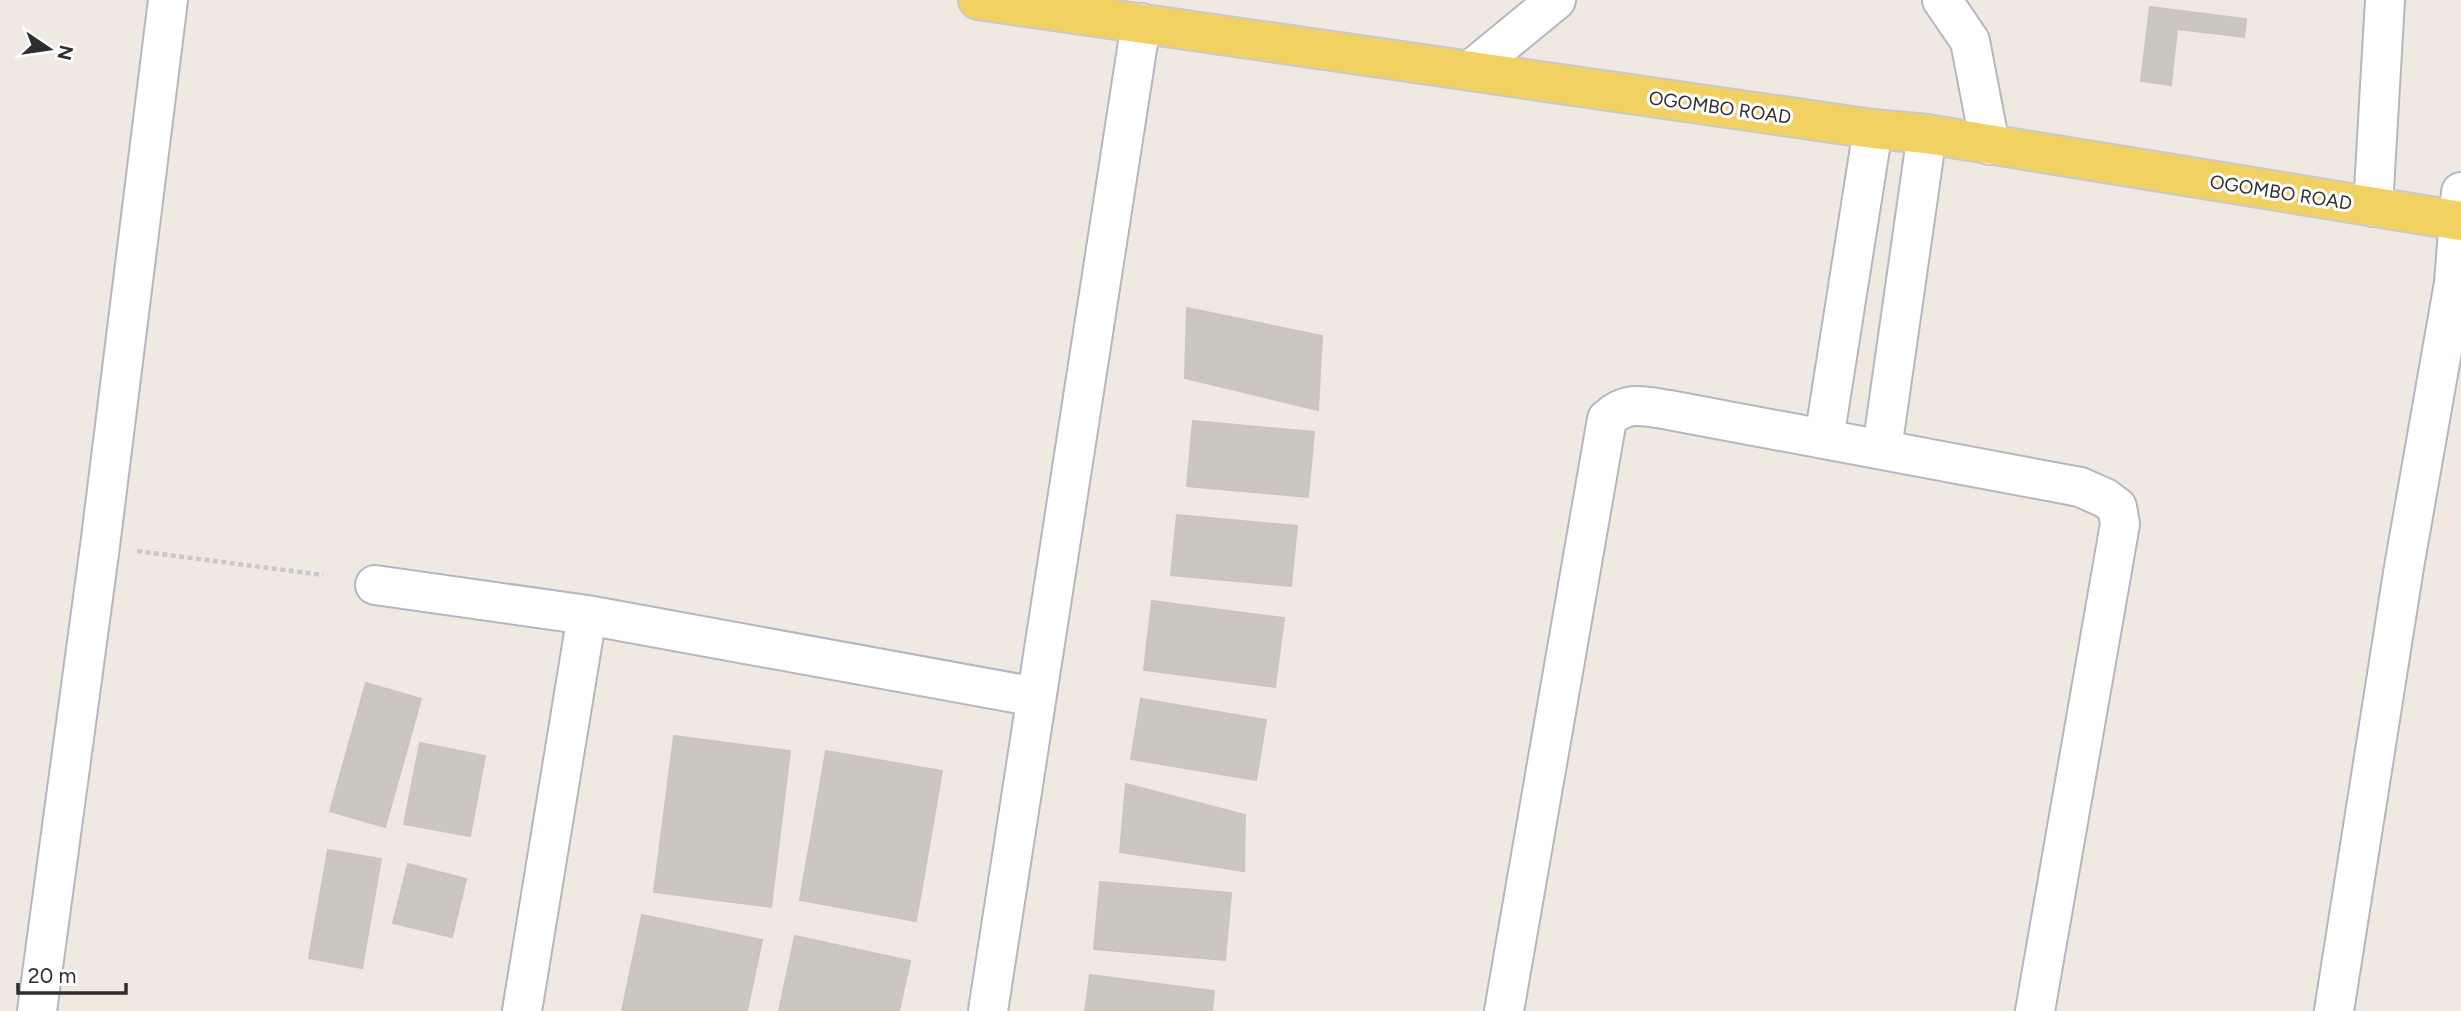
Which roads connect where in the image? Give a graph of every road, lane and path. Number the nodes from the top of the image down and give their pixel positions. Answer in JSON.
{"nodes":[{"id":1,"x":168,"y":0,"type":"edge"},
{"id":2,"x":978,"y":0,"type":"edge"},
{"id":3,"x":1556,"y":0,"type":"edge"},
{"id":4,"x":1942,"y":0,"type":"edge"},
{"id":5,"x":2385,"y":0,"type":"edge"},
{"id":6,"x":1141,"y":23,"type":"junction"},
{"id":7,"x":1471,"y":70,"type":"junction"},
{"id":8,"x":1873,"y":129,"type":"junction"},
{"id":9,"x":1927,"y":134,"type":"junction"},
{"id":10,"x":1990,"y":145,"type":"junction"},
{"id":11,"x":2373,"y":207,"type":"junction"},
{"id":12,"x":2460,"y":211,"type":"edge"},
{"id":13,"x":1824,"y":439,"type":"junction"},
{"id":14,"x":1882,"y":449,"type":"junction"},
{"id":15,"x":100,"y":546,"type":"junction"},
{"id":16,"x":323,"y":575,"type":"dead end"},
{"id":17,"x":375,"y":585,"type":"dead end"},
{"id":18,"x":587,"y":615,"type":"junction"},
{"id":19,"x":1037,"y":697,"type":"junction"},
{"id":20,"x":37,"y":1011,"type":"edge"},
{"id":21,"x":522,"y":1011,"type":"edge"},
{"id":22,"x":988,"y":1011,"type":"edge"},
{"id":23,"x":1504,"y":1011,"type":"edge"},
{"id":24,"x":2035,"y":1011,"type":"edge"},
{"id":25,"x":2334,"y":1011,"type":"edge"}],
"edges":[{"from":1,"to":15,"type":"street"},
{"from":2,"to":6,"type":"main road","name":"OGOMBO ROAD"},
{"from":3,"to":7,"type":"street"},
{"from":4,"to":10,"type":"street"},
{"from":5,"to":11,"type":"street"},
{"from":6,"to":7,"type":"main road","name":"OGOMBO ROAD"},
{"from":6,"to":19,"type":"street"},
{"from":7,"to":8,"type":"main road","name":"OGOMBO ROAD"},
{"from":8,"to":9,"type":"main road","name":"OGOMBO ROAD"},
{"from":8,"to":13,"type":"street"},
{"from":9,"to":10,"type":"main road","name":"OGOMBO ROAD"},
{"from":9,"to":14,"type":"street"},
{"from":10,"to":11,"type":"main road","name":"OGOMBO ROAD"},
{"from":11,"to":12,"type":"main road","name":"OGOMBO ROAD"},
{"from":12,"to":25,"type":"street"},
{"from":13,"to":14,"type":"street"},
{"from":13,"to":23,"type":"street"},
{"from":14,"to":24,"type":"street"},
{"from":15,"to":16,"type":"path"},
{"from":15,"to":20,"type":"street"},
{"from":17,"to":18,"type":"street"},
{"from":18,"to":19,"type":"street"},
{"from":18,"to":21,"type":"street"},
{"from":19,"to":22,"type":"street"}]}
